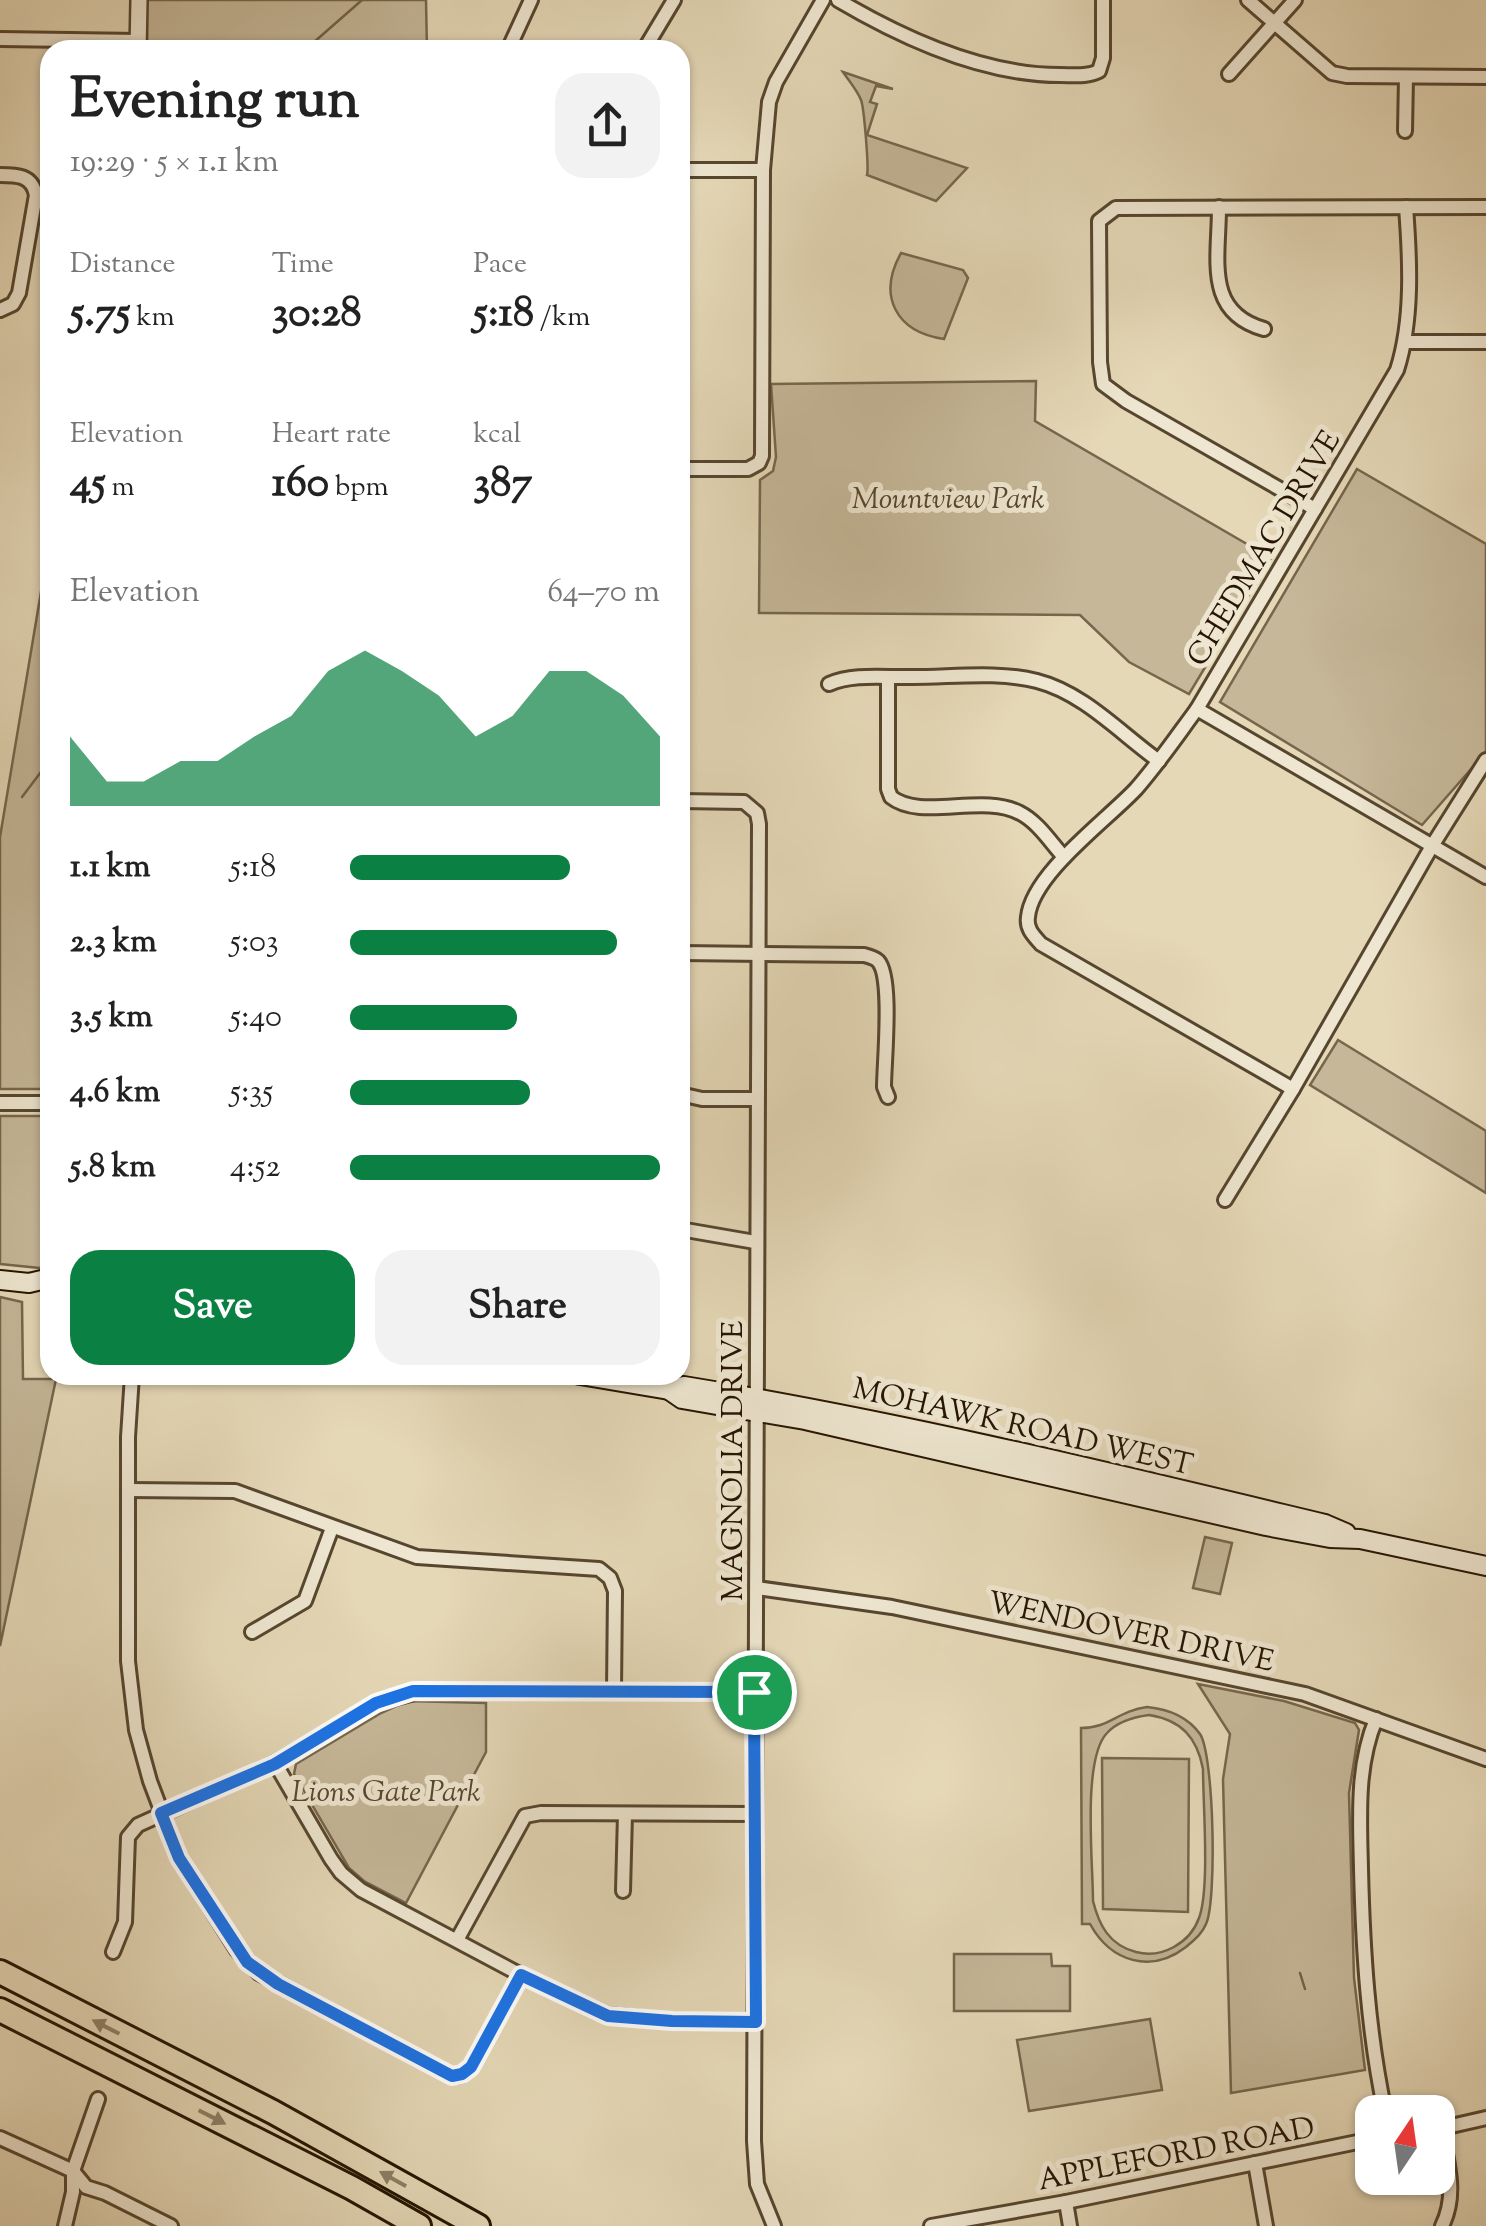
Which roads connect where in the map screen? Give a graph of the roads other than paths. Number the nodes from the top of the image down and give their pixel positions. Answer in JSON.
{"nodes":[{"id":1,"x":139,"y":0,"type":"edge"},
{"id":2,"x":531,"y":0,"type":"edge"},
{"id":3,"x":674,"y":0,"type":"edge"},
{"id":4,"x":822,"y":0,"type":"edge"},
{"id":5,"x":838,"y":0,"type":"edge"},
{"id":6,"x":1103,"y":0,"type":"edge"},
{"id":7,"x":1248,"y":0,"type":"edge"},
{"id":8,"x":1295,"y":0,"type":"edge"},
{"id":9,"x":1274,"y":23,"type":"junction"},
{"id":10,"x":0,"y":40,"type":"edge"},
{"id":11,"x":138,"y":40,"type":"edge"},
{"id":12,"x":513,"y":40,"type":"edge"},
{"id":13,"x":650,"y":40,"type":"edge"},
{"id":14,"x":40,"y":42,"type":"edge"},
{"id":15,"x":1229,"y":74,"type":"dead end"},
{"id":16,"x":1406,"y":77,"type":"junction"},
{"id":17,"x":1486,"y":77,"type":"edge"},
{"id":18,"x":1406,"y":131,"type":"dead end"},
{"id":19,"x":690,"y":170,"type":"edge"},
{"id":20,"x":763,"y":170,"type":"junction"},
{"id":21,"x":0,"y":174,"type":"edge"},
{"id":22,"x":1219,"y":207,"type":"junction"},
{"id":23,"x":1406,"y":207,"type":"junction"},
{"id":24,"x":1486,"y":208,"type":"edge"},
{"id":25,"x":0,"y":310,"type":"edge"},
{"id":26,"x":1264,"y":329,"type":"dead end"},
{"id":27,"x":1405,"y":342,"type":"junction"},
{"id":28,"x":1486,"y":342,"type":"edge"},
{"id":29,"x":690,"y":470,"type":"edge"},
{"id":30,"x":1315,"y":509,"type":"junction"},
{"id":31,"x":888,"y":678,"type":"junction"},
{"id":32,"x":829,"y":684,"type":"dead end"},
{"id":33,"x":1197,"y":709,"type":"junction"},
{"id":34,"x":1486,"y":760,"type":"edge"},
{"id":35,"x":1160,"y":761,"type":"junction"},
{"id":36,"x":1472,"y":781,"type":"junction"},
{"id":37,"x":1486,"y":789,"type":"edge"},
{"id":38,"x":690,"y":801,"type":"edge"},
{"id":39,"x":1432,"y":846,"type":"junction"},
{"id":40,"x":1064,"y":857,"type":"junction"},
{"id":41,"x":1486,"y":877,"type":"edge"},
{"id":42,"x":690,"y":952,"type":"edge"},
{"id":43,"x":757,"y":952,"type":"junction"},
{"id":44,"x":1292,"y":1088,"type":"junction"},
{"id":45,"x":690,"y":1096,"type":"edge"},
{"id":46,"x":888,"y":1097,"type":"dead end"},
{"id":47,"x":756,"y":1099,"type":"junction"},
{"id":48,"x":0,"y":1103,"type":"edge"},
{"id":49,"x":40,"y":1103,"type":"edge"},
{"id":50,"x":1226,"y":1200,"type":"dead end"},
{"id":51,"x":690,"y":1231,"type":"edge"},
{"id":52,"x":755,"y":1242,"type":"junction"},
{"id":53,"x":0,"y":1280,"type":"edge"},
{"id":54,"x":40,"y":1280,"type":"edge"},
{"id":55,"x":29,"y":1283,"type":"junction"},
{"id":56,"x":40,"y":1290,"type":"edge"},
{"id":57,"x":132,"y":1385,"type":"edge"},
{"id":58,"x":640,"y":1385,"type":"edge"},
{"id":59,"x":758,"y":1405,"type":"junction"},
{"id":60,"x":1075,"y":1465,"type":"junction"},
{"id":61,"x":1049,"y":1476,"type":"junction"},
{"id":62,"x":128,"y":1490,"type":"junction"},
{"id":63,"x":332,"y":1528,"type":"junction"},
{"id":64,"x":1360,"y":1539,"type":"junction"},
{"id":65,"x":1486,"y":1566,"type":"edge"},
{"id":66,"x":757,"y":1588,"type":"junction"},
{"id":67,"x":252,"y":1632,"type":"dead end"},
{"id":68,"x":614,"y":1692,"type":"junction"},
{"id":69,"x":754,"y":1692,"type":"junction"},
{"id":70,"x":1376,"y":1718,"type":"junction"},
{"id":71,"x":1486,"y":1759,"type":"edge"},
{"id":72,"x":275,"y":1764,"type":"junction"},
{"id":73,"x":161,"y":1813,"type":"junction"},
{"id":74,"x":625,"y":1814,"type":"junction"},
{"id":75,"x":755,"y":1814,"type":"junction"},
{"id":76,"x":623,"y":1892,"type":"dead end"},
{"id":77,"x":457,"y":1940,"type":"junction"},
{"id":78,"x":112,"y":1952,"type":"dead end"},
{"id":79,"x":0,"y":1972,"type":"edge"},
{"id":80,"x":521,"y":1975,"type":"junction"},
{"id":81,"x":0,"y":2010,"type":"edge"},
{"id":82,"x":756,"y":2022,"type":"junction"},
{"id":83,"x":1382,"y":2095,"type":"edge"},
{"id":84,"x":98,"y":2099,"type":"dead end"},
{"id":85,"x":1486,"y":2118,"type":"edge"},
{"id":86,"x":1455,"y":2125,"type":"edge"},
{"id":87,"x":0,"y":2138,"type":"edge"},
{"id":88,"x":1355,"y":2143,"type":"edge"},
{"id":89,"x":1255,"y":2163,"type":"junction"},
{"id":90,"x":72,"y":2171,"type":"junction"},
{"id":91,"x":1452,"y":2195,"type":"edge"},
{"id":92,"x":1066,"y":2202,"type":"junction"},
{"id":93,"x":65,"y":2226,"type":"edge"},
{"id":94,"x":172,"y":2226,"type":"edge"},
{"id":95,"x":419,"y":2226,"type":"edge"},
{"id":96,"x":478,"y":2226,"type":"edge"},
{"id":97,"x":774,"y":2226,"type":"edge"},
{"id":98,"x":931,"y":2226,"type":"edge"},
{"id":99,"x":1070,"y":2226,"type":"edge"},
{"id":100,"x":1266,"y":2226,"type":"edge"},
{"id":101,"x":1442,"y":2226,"type":"edge"}],
"edges":[{"from":1,"to":11,"type":"street"},
{"from":2,"to":12,"type":"street"},
{"from":3,"to":13,"type":"street"},
{"from":4,"to":20,"type":"street"},
{"from":5,"to":6,"type":"street"},
{"from":7,"to":9,"type":"street"},
{"from":8,"to":9,"type":"street"},
{"from":9,"to":15,"type":"street"},
{"from":9,"to":16,"type":"street"},
{"from":10,"to":14,"type":"street"},
{"from":16,"to":17,"type":"street"},
{"from":16,"to":18,"type":"street"},
{"from":19,"to":20,"type":"street"},
{"from":20,"to":29,"type":"street"},
{"from":21,"to":25,"type":"street"},
{"from":22,"to":23,"type":"street"},
{"from":22,"to":26,"type":"street"},
{"from":22,"to":30,"type":"street"},
{"from":23,"to":24,"type":"street"},
{"from":23,"to":27,"type":"street","name":"CHEDMAC DRIVE"},
{"from":27,"to":28,"type":"street"},
{"from":27,"to":30,"type":"street","name":"CHEDMAC DRIVE"},
{"from":30,"to":33,"type":"street","name":"CHEDMAC DRIVE"},
{"from":31,"to":32,"type":"street"},
{"from":31,"to":35,"type":"street"},
{"from":31,"to":40,"type":"street"},
{"from":33,"to":35,"type":"street"},
{"from":33,"to":39,"type":"street","name":"CHEDMAC DRIVE"},
{"from":34,"to":36,"type":"street"},
{"from":35,"to":40,"type":"street"},
{"from":36,"to":37,"type":"street"},
{"from":36,"to":39,"type":"street"},
{"from":38,"to":43,"type":"street","name":"MAGNOLIA DRIVE"},
{"from":39,"to":41,"type":"street","name":"CHEDMAC DRIVE"},
{"from":39,"to":44,"type":"street"},
{"from":40,"to":44,"type":"street"},
{"from":42,"to":43,"type":"street"},
{"from":43,"to":46,"type":"street"},
{"from":43,"to":47,"type":"street","name":"MAGNOLIA DRIVE"},
{"from":44,"to":50,"type":"street"},
{"from":45,"to":47,"type":"street"},
{"from":47,"to":52,"type":"street","name":"MAGNOLIA DRIVE"},
{"from":48,"to":49,"type":"street"},
{"from":51,"to":52,"type":"street"},
{"from":52,"to":59,"type":"street","name":"MAGNOLIA DRIVE"},
{"from":53,"to":55,"type":"main road"},
{"from":54,"to":55,"type":"main road"},
{"from":55,"to":56,"type":"main road"},
{"from":57,"to":62,"type":"street"},
{"from":58,"to":59,"type":"main road","name":"MOHAWK ROAD WEST"},
{"from":59,"to":60,"type":"main road","name":"MOHAWK ROAD WEST"},
{"from":59,"to":61,"type":"main road","name":"MOHAWK ROAD WEST"},
{"from":59,"to":66,"type":"street","name":"MAGNOLIA DRIVE"},
{"from":60,"to":61,"type":"main road"},
{"from":60,"to":64,"type":"main road","name":"MOHAWK ROAD WEST"},
{"from":61,"to":64,"type":"main road","name":"MOHAWK ROAD WEST"},
{"from":62,"to":63,"type":"street"},
{"from":62,"to":73,"type":"street"},
{"from":63,"to":67,"type":"street"},
{"from":63,"to":68,"type":"street"},
{"from":64,"to":65,"type":"main road","name":"MOHAWK ROAD WEST"},
{"from":66,"to":69,"type":"street","name":"MAGNOLIA DRIVE"},
{"from":66,"to":70,"type":"street","name":"WENDOVER DRIVE"},
{"from":68,"to":69,"type":"street"},
{"from":68,"to":72,"type":"street"},
{"from":69,"to":75,"type":"street","name":"MAGNOLIA DRIVE"},
{"from":70,"to":71,"type":"street","name":"WENDOVER DRIVE"},
{"from":70,"to":83,"type":"street"},
{"from":72,"to":73,"type":"street"},
{"from":72,"to":77,"type":"street"},
{"from":73,"to":78,"type":"street"},
{"from":73,"to":80,"type":"street"},
{"from":74,"to":75,"type":"street"},
{"from":74,"to":76,"type":"street"},
{"from":74,"to":77,"type":"street"},
{"from":75,"to":82,"type":"street","name":"MAGNOLIA DRIVE"},
{"from":77,"to":80,"type":"street"},
{"from":96,"to":79,"type":"highway","one_way":true},
{"from":80,"to":82,"type":"street"},
{"from":81,"to":95,"type":"highway","one_way":true},
{"from":82,"to":97,"type":"street","name":"MAGNOLIA DRIVE"},
{"from":84,"to":90,"type":"street"},
{"from":85,"to":86,"type":"street"},
{"from":87,"to":90,"type":"street"},
{"from":88,"to":89,"type":"street","name":"APPLEFORD ROAD"},
{"from":89,"to":92,"type":"street","name":"APPLEFORD ROAD"},
{"from":89,"to":100,"type":"street"},
{"from":90,"to":93,"type":"street"},
{"from":90,"to":94,"type":"street"},
{"from":91,"to":101,"type":"street"},
{"from":92,"to":98,"type":"street","name":"APPLEFORD ROAD"},
{"from":92,"to":99,"type":"street"}]}
